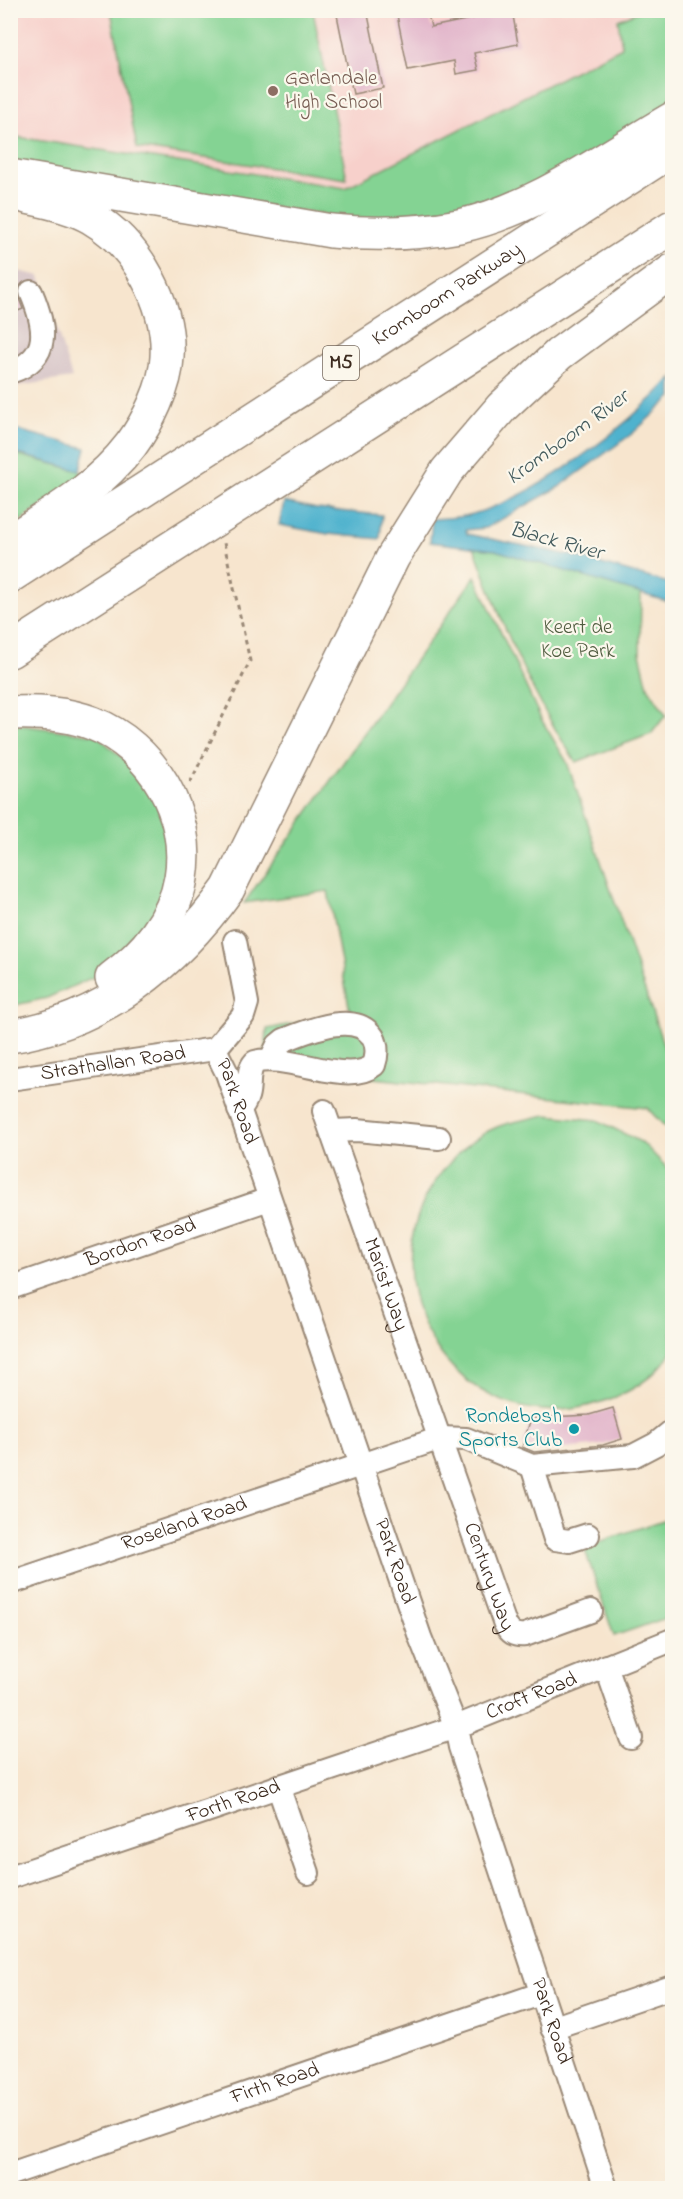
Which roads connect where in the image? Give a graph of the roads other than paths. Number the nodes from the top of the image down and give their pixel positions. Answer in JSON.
{"nodes":[{"id":1,"x":672,"y":119,"type":"edge"},
{"id":2,"x":672,"y":150,"type":"edge"},
{"id":3,"x":10,"y":176,"type":"edge"},
{"id":4,"x":10,"y":194,"type":"edge"},
{"id":5,"x":672,"y":227,"type":"edge"},
{"id":6,"x":672,"y":271,"type":"edge"},
{"id":7,"x":31,"y":292,"type":"dead end"},
{"id":8,"x":10,"y":372,"type":"edge"},
{"id":9,"x":10,"y":541,"type":"edge"},
{"id":10,"x":10,"y":576,"type":"edge"},
{"id":11,"x":10,"y":651,"type":"edge"},
{"id":12,"x":10,"y":713,"type":"edge"},
{"id":13,"x":235,"y":941,"type":"dead end"},
{"id":14,"x":10,"y":1017,"type":"edge"},
{"id":15,"x":10,"y":1036,"type":"edge"},
{"id":16,"x":215,"y":1048,"type":"junction"},
{"id":17,"x":272,"y":1059,"type":"dead end"},
{"id":18,"x":10,"y":1079,"type":"edge"},
{"id":19,"x":239,"y":1110,"type":"junction"},
{"id":20,"x":440,"y":1138,"type":"dead end"},
{"id":21,"x":269,"y":1199,"type":"junction"},
{"id":22,"x":10,"y":1288,"type":"edge"},
{"id":23,"x":672,"y":1431,"type":"edge"},
{"id":24,"x":441,"y":1438,"type":"junction"},
{"id":25,"x":359,"y":1464,"type":"junction"},
{"id":26,"x":532,"y":1466,"type":"junction"},
{"id":27,"x":588,"y":1535,"type":"dead end"},
{"id":28,"x":10,"y":1583,"type":"edge"},
{"id":29,"x":591,"y":1611,"type":"dead end"},
{"id":30,"x":672,"y":1640,"type":"edge"},
{"id":31,"x":606,"y":1666,"type":"junction"},
{"id":32,"x":456,"y":1726,"type":"junction"},
{"id":33,"x":631,"y":1738,"type":"dead end"},
{"id":34,"x":278,"y":1786,"type":"junction"},
{"id":35,"x":308,"y":1873,"type":"dead end"},
{"id":36,"x":10,"y":1877,"type":"edge"},
{"id":37,"x":672,"y":1988,"type":"edge"},
{"id":38,"x":540,"y":1994,"type":"junction"},
{"id":39,"x":552,"y":2028,"type":"junction"},
{"id":40,"x":10,"y":2174,"type":"edge"},
{"id":41,"x":606,"y":2188,"type":"edge"}],
"edges":[{"from":1,"to":3,"type":"highway"},
{"from":2,"to":10,"type":"highway","name":"Kromboom Parkway","number":"M5"},
{"from":4,"to":9,"type":"highway"},
{"from":5,"to":11,"type":"highway"},
{"from":6,"to":15,"type":"highway"},
{"from":7,"to":8,"type":"street"},
{"from":12,"to":14,"type":"highway"},
{"from":13,"to":16,"type":"street","name":"Park Road"},
{"from":16,"to":18,"type":"street","name":"Strathallan Road"},
{"from":16,"to":19,"type":"street","name":"Park Road"},
{"from":17,"to":19,"type":"street"},
{"from":19,"to":21,"type":"street","name":"Park Road"},
{"from":20,"to":24,"type":"street","name":"Marist Way"},
{"from":21,"to":22,"type":"street","name":"Bordon Road"},
{"from":21,"to":25,"type":"street","name":"Park Road"},
{"from":23,"to":26,"type":"street"},
{"from":24,"to":25,"type":"street","name":"Roseland Road"},
{"from":24,"to":26,"type":"street"},
{"from":24,"to":29,"type":"street","name":"Century Way"},
{"from":25,"to":28,"type":"street","name":"Roseland Road"},
{"from":25,"to":32,"type":"street","name":"Park Road"},
{"from":26,"to":27,"type":"street"},
{"from":30,"to":31,"type":"street","name":"Croft Road"},
{"from":31,"to":32,"type":"street","name":"Croft Road"},
{"from":31,"to":33,"type":"street"},
{"from":32,"to":34,"type":"street","name":"Forth Road"},
{"from":32,"to":38,"type":"street","name":"Park Road"},
{"from":34,"to":35,"type":"street"},
{"from":34,"to":36,"type":"street","name":"Forth Road"},
{"from":37,"to":39,"type":"street"},
{"from":38,"to":39,"type":"street","name":"Park Road"},
{"from":38,"to":40,"type":"street","name":"Firth Road"},
{"from":39,"to":41,"type":"street","name":"Park Road"}]}
